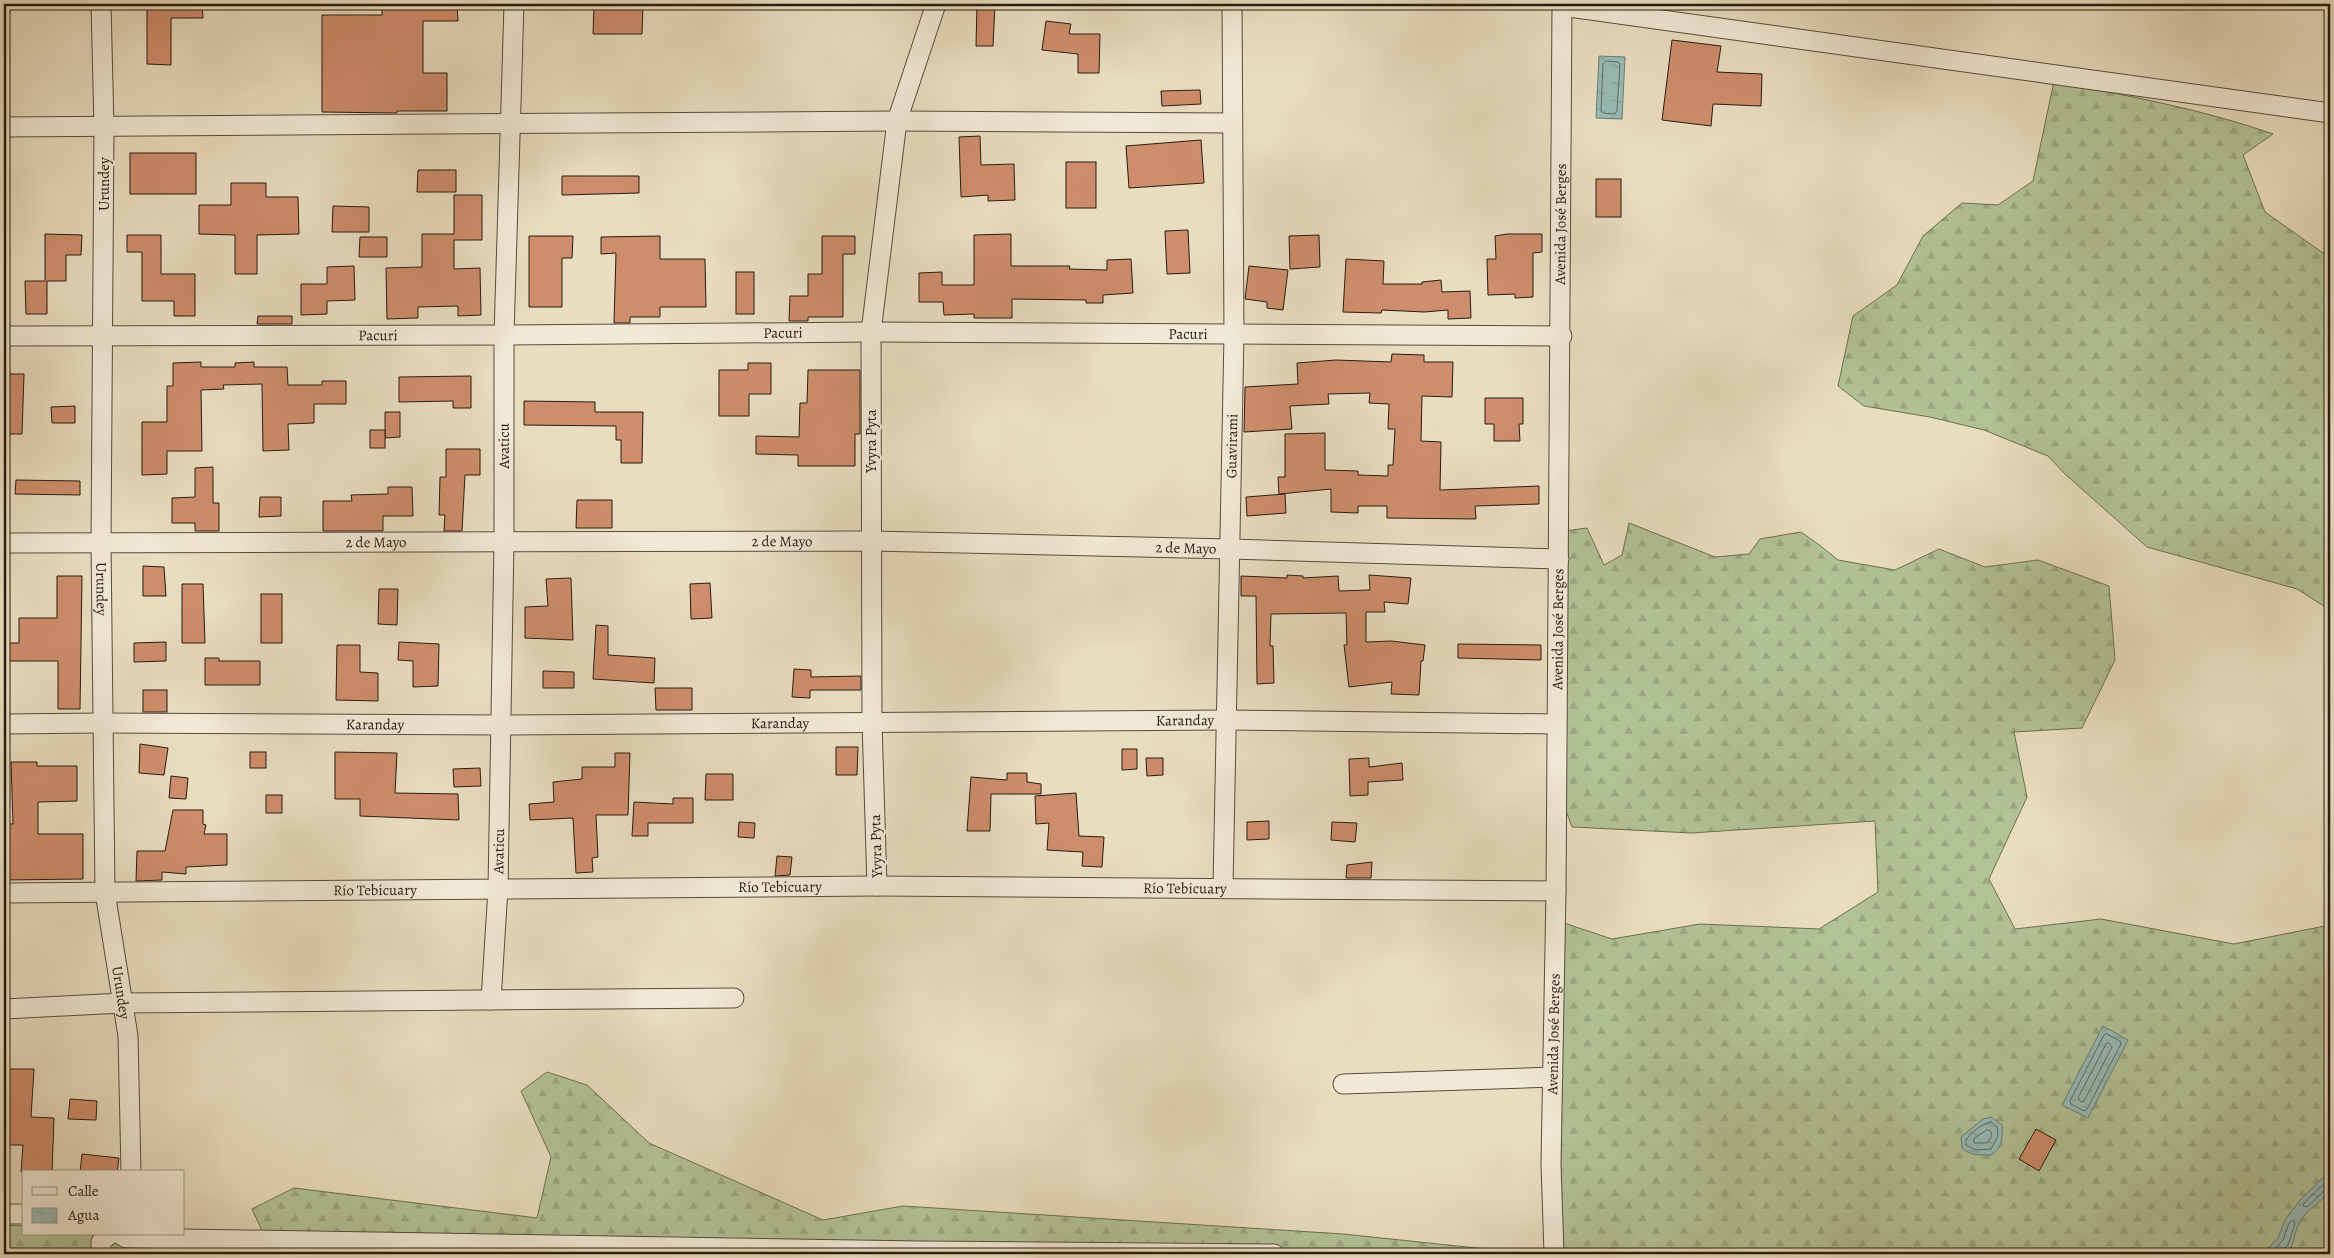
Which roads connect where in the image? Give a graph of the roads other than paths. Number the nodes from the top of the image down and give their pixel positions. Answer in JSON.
{"nodes":[{"id":1,"x":101,"y":4,"type":"edge"},
{"id":2,"x":514,"y":4,"type":"edge"},
{"id":3,"x":936,"y":4,"type":"edge"},
{"id":4,"x":1232,"y":4,"type":"edge"},
{"id":5,"x":1562,"y":5,"type":"edge"},
{"id":6,"x":2330,"y":113,"type":"edge"},
{"id":7,"x":898,"y":121,"type":"junction"},
{"id":8,"x":1232,"y":123,"type":"junction"},
{"id":9,"x":511,"y":125,"type":"junction"},
{"id":10,"x":104,"y":126,"type":"junction"},
{"id":11,"x":4,"y":127,"type":"edge"},
{"id":12,"x":871,"y":332,"type":"junction"},
{"id":13,"x":504,"y":335,"type":"junction"},
{"id":14,"x":1234,"y":335,"type":"junction"},
{"id":15,"x":4,"y":336,"type":"edge"},
{"id":16,"x":1562,"y":336,"type":"junction"},
{"id":17,"x":104,"y":337,"type":"junction"},
{"id":18,"x":504,"y":541,"type":"junction"},
{"id":19,"x":871,"y":541,"type":"junction"},
{"id":20,"x":4,"y":543,"type":"edge"},
{"id":21,"x":101,"y":543,"type":"junction"},
{"id":22,"x":1230,"y":548,"type":"junction"},
{"id":23,"x":1559,"y":559,"type":"junction"},
{"id":24,"x":1224,"y":720,"type":"junction"},
{"id":25,"x":872,"y":722,"type":"junction"},
{"id":26,"x":102,"y":723,"type":"junction"},
{"id":27,"x":4,"y":724,"type":"edge"},
{"id":28,"x":1556,"y":724,"type":"junction"},
{"id":29,"x":502,"y":726,"type":"junction"},
{"id":30,"x":877,"y":886,"type":"junction"},
{"id":31,"x":1223,"y":887,"type":"junction"},
{"id":32,"x":498,"y":889,"type":"junction"},
{"id":33,"x":1556,"y":891,"type":"junction"},
{"id":34,"x":105,"y":892,"type":"junction"},
{"id":35,"x":4,"y":893,"type":"edge"},
{"id":36,"x":734,"y":998,"type":"dead end"},
{"id":37,"x":491,"y":1000,"type":"junction"},
{"id":38,"x":123,"y":1003,"type":"junction"},
{"id":39,"x":4,"y":1009,"type":"edge"},
{"id":40,"x":1553,"y":1077,"type":"junction"},
{"id":41,"x":1343,"y":1084,"type":"dead end"},
{"id":42,"x":131,"y":1170,"type":"edge"},
{"id":43,"x":4,"y":1214,"type":"edge"},
{"id":44,"x":22,"y":1214,"type":"edge"},
{"id":45,"x":108,"y":1236,"type":"edge"},
{"id":46,"x":123,"y":1236,"type":"edge"},
{"id":47,"x":508,"y":1250,"type":"edge"},
{"id":48,"x":865,"y":1252,"type":"edge"},
{"id":49,"x":101,"y":1254,"type":"edge"},
{"id":50,"x":1274,"y":1254,"type":"edge"},
{"id":51,"x":1554,"y":1254,"type":"edge"}],
"edges":[{"from":1,"to":10,"type":"street","name":"Urundey"},
{"from":2,"to":9,"type":"street","name":"Avaticu"},
{"from":3,"to":7,"type":"street","name":"Yvyra Pyta"},
{"from":4,"to":8,"type":"street","name":"Guavirami"},
{"from":5,"to":6,"type":"street"},
{"from":5,"to":16,"type":"street","name":"Avenida José Berges"},
{"from":7,"to":8,"type":"street"},
{"from":7,"to":9,"type":"street"},
{"from":7,"to":12,"type":"street","name":"Yvyra Pyta"},
{"from":8,"to":14,"type":"street","name":"Guavirami"},
{"from":9,"to":10,"type":"street"},
{"from":9,"to":13,"type":"street","name":"Avaticu"},
{"from":10,"to":11,"type":"street"},
{"from":10,"to":17,"type":"street","name":"Urundey"},
{"from":12,"to":13,"type":"street","name":"Pacuri"},
{"from":12,"to":14,"type":"street","name":"Pacuri"},
{"from":12,"to":19,"type":"street","name":"Yvyra Pyta"},
{"from":13,"to":17,"type":"street","name":"Pacuri"},
{"from":13,"to":18,"type":"street","name":"Avaticu"},
{"from":14,"to":16,"type":"street","name":"Pacuri"},
{"from":14,"to":22,"type":"street","name":"Guavirami"},
{"from":15,"to":17,"type":"street","name":"Pacuri"},
{"from":16,"to":23,"type":"street","name":"Avenida José Berges"},
{"from":17,"to":21,"type":"street","name":"Urundey"},
{"from":18,"to":19,"type":"street","name":"2 de Mayo"},
{"from":18,"to":21,"type":"street","name":"2 de Mayo"},
{"from":18,"to":29,"type":"street","name":"Avaticu"},
{"from":19,"to":22,"type":"street","name":"2 de Mayo"},
{"from":19,"to":25,"type":"street","name":"Yvyra Pyta"},
{"from":20,"to":21,"type":"street","name":"2 de Mayo"},
{"from":21,"to":26,"type":"street","name":"Urundey"},
{"from":22,"to":23,"type":"street","name":"2 de Mayo"},
{"from":22,"to":24,"type":"street","name":"Guavirami"},
{"from":23,"to":28,"type":"street","name":"Avenida José Berges"},
{"from":24,"to":25,"type":"street","name":"Karanday"},
{"from":24,"to":28,"type":"street","name":"Karanday"},
{"from":24,"to":31,"type":"street","name":"Guavirami"},
{"from":25,"to":29,"type":"street","name":"Karanday"},
{"from":25,"to":30,"type":"street","name":"Yvyra Pyta"},
{"from":26,"to":27,"type":"street","name":"Karanday"},
{"from":26,"to":29,"type":"street","name":"Karanday"},
{"from":26,"to":34,"type":"street","name":"Urundey"},
{"from":28,"to":33,"type":"street","name":"Avenida José Berges"},
{"from":29,"to":32,"type":"street","name":"Avaticu"},
{"from":30,"to":31,"type":"street","name":"Río Tebicuary"},
{"from":30,"to":32,"type":"street","name":"Río Tebicuary"},
{"from":31,"to":33,"type":"street","name":"Río Tebicuary"},
{"from":32,"to":34,"type":"street","name":"Río Tebicuary"},
{"from":32,"to":37,"type":"street","name":"Avaticu"},
{"from":33,"to":40,"type":"street","name":"Avenida José Berges"},
{"from":34,"to":35,"type":"street","name":"Río Tebicuary"},
{"from":34,"to":38,"type":"street","name":"Urundey"},
{"from":36,"to":37,"type":"street"},
{"from":37,"to":38,"type":"street"},
{"from":38,"to":39,"type":"street"},
{"from":38,"to":42,"type":"street","name":"Urundey"},
{"from":40,"to":41,"type":"street"},
{"from":40,"to":51,"type":"street","name":"Avenida José Berges"},
{"from":43,"to":44,"type":"street"},
{"from":45,"to":49,"type":"street"},
{"from":46,"to":47,"type":"street"},
{"from":47,"to":48,"type":"street"},
{"from":48,"to":50,"type":"street"}]}
